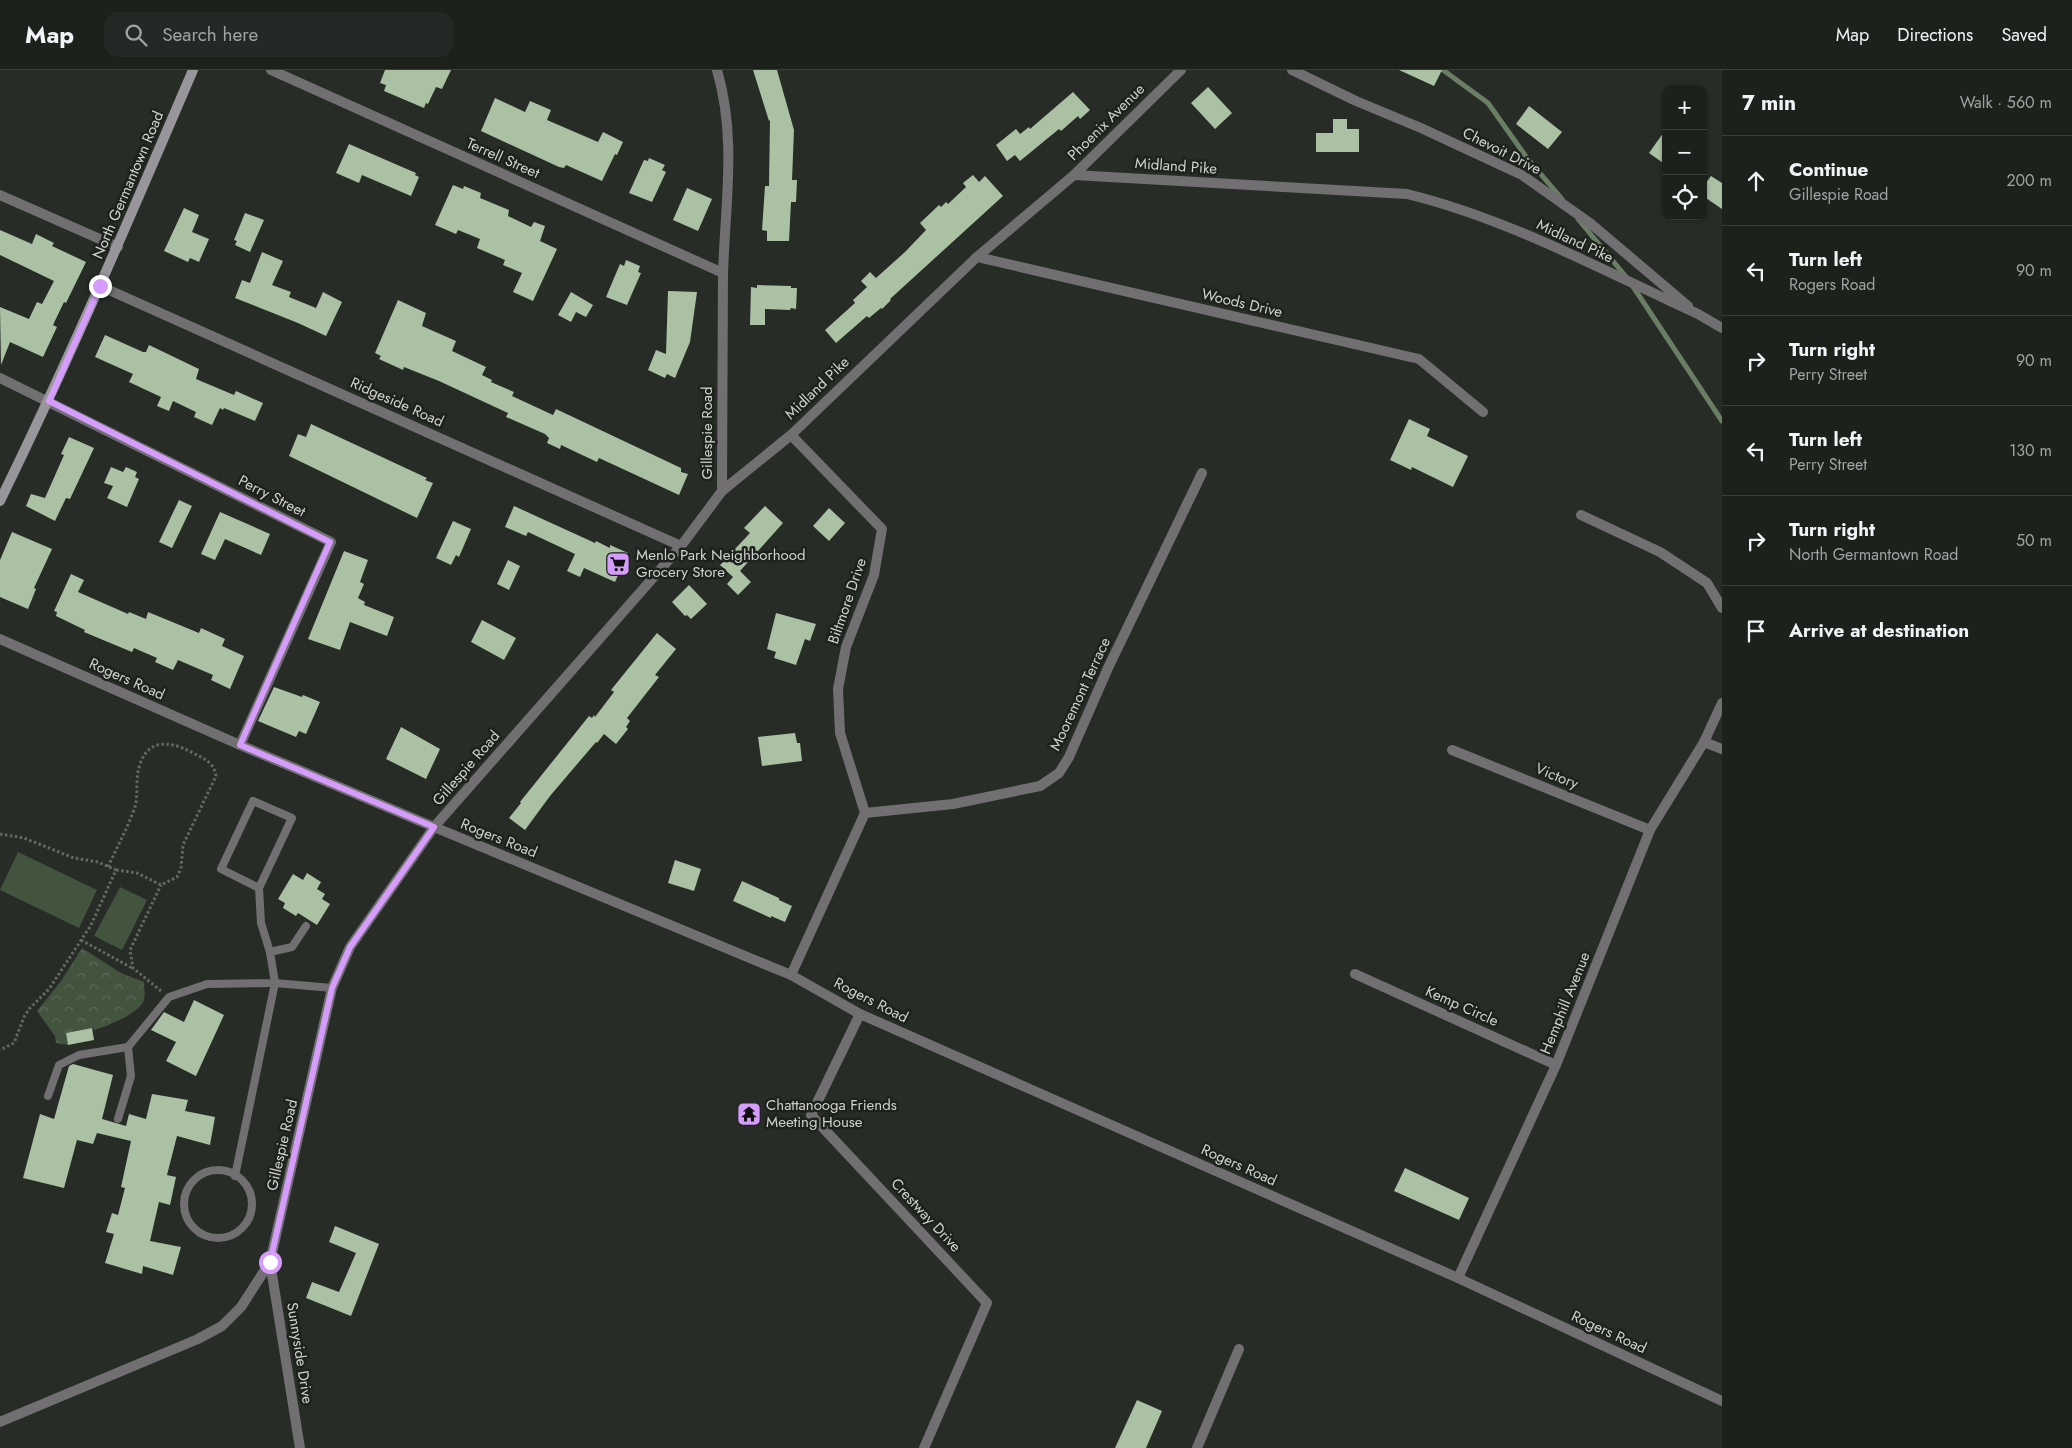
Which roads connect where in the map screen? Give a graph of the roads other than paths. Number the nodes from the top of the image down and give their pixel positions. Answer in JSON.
{"nodes":[{"id":1,"x":193,"y":70,"type":"edge"},
{"id":2,"x":271,"y":70,"type":"edge"},
{"id":3,"x":717,"y":70,"type":"edge"},
{"id":4,"x":1181,"y":70,"type":"edge"},
{"id":5,"x":1292,"y":70,"type":"edge"},
{"id":6,"x":1074,"y":175,"type":"junction"},
{"id":7,"x":0,"y":195,"type":"edge"},
{"id":8,"x":118,"y":247,"type":"junction"},
{"id":9,"x":977,"y":257,"type":"junction"},
{"id":10,"x":723,"y":273,"type":"junction"},
{"id":11,"x":100,"y":286,"type":"junction"},
{"id":12,"x":1698,"y":314,"type":"junction"},
{"id":13,"x":1722,"y":328,"type":"edge"},
{"id":14,"x":0,"y":378,"type":"edge"},
{"id":15,"x":49,"y":401,"type":"junction"},
{"id":16,"x":1483,"y":412,"type":"dead end"},
{"id":17,"x":791,"y":435,"type":"junction"},
{"id":18,"x":1202,"y":473,"type":"dead end"},
{"id":19,"x":722,"y":491,"type":"junction"},
{"id":20,"x":0,"y":501,"type":"edge"},
{"id":21,"x":1581,"y":515,"type":"dead end"},
{"id":22,"x":681,"y":546,"type":"junction"},
{"id":23,"x":1722,"y":608,"type":"edge"},
{"id":24,"x":0,"y":639,"type":"edge"},
{"id":25,"x":1722,"y":703,"type":"edge"},
{"id":26,"x":1704,"y":742,"type":"junction"},
{"id":27,"x":240,"y":745,"type":"junction"},
{"id":28,"x":1722,"y":749,"type":"edge"},
{"id":29,"x":1452,"y":750,"type":"dead end"},
{"id":30,"x":865,"y":813,"type":"junction"},
{"id":31,"x":434,"y":827,"type":"junction"},
{"id":32,"x":1650,"y":830,"type":"junction"},
{"id":33,"x":259,"y":888,"type":"junction"},
{"id":34,"x":306,"y":926,"type":"dead end"},
{"id":35,"x":270,"y":952,"type":"junction"},
{"id":36,"x":1356,"y":974,"type":"dead end"},
{"id":37,"x":791,"y":975,"type":"junction"},
{"id":38,"x":275,"y":983,"type":"junction"},
{"id":39,"x":332,"y":988,"type":"junction"},
{"id":40,"x":860,"y":1014,"type":"junction"},
{"id":41,"x":128,"y":1047,"type":"junction"},
{"id":42,"x":1556,"y":1065,"type":"junction"},
{"id":43,"x":48,"y":1096,"type":"dead end"},
{"id":44,"x":118,"y":1120,"type":"dead end"},
{"id":45,"x":235,"y":1176,"type":"junction"},
{"id":46,"x":270,"y":1262,"type":"junction"},
{"id":47,"x":1458,"y":1278,"type":"junction"},
{"id":48,"x":1239,"y":1349,"type":"dead end"},
{"id":49,"x":1722,"y":1401,"type":"edge"},
{"id":50,"x":0,"y":1422,"type":"edge"},
{"id":51,"x":300,"y":1448,"type":"edge"},
{"id":52,"x":924,"y":1448,"type":"edge"},
{"id":53,"x":1197,"y":1448,"type":"edge"}],
"edges":[{"from":1,"to":8,"type":"main road","name":"North Germantown Road"},
{"from":2,"to":10,"type":"street","name":"Terrell Street"},
{"from":3,"to":10,"type":"street","name":"Gillespie Road"},
{"from":4,"to":6,"type":"street","name":"Phoenix Avenue"},
{"from":5,"to":12,"type":"street","name":"Chevoit Drive"},
{"from":6,"to":9,"type":"street","name":"Midland Pike"},
{"from":6,"to":12,"type":"street","name":"Midland Pike"},
{"from":7,"to":8,"type":"street"},
{"from":8,"to":11,"type":"main road","name":"North Germantown Road"},
{"from":9,"to":16,"type":"street","name":"Woods Drive"},
{"from":9,"to":17,"type":"street","name":"Midland Pike"},
{"from":10,"to":19,"type":"street","name":"Gillespie Road"},
{"from":11,"to":15,"type":"main road","name":"North Germantown Road"},
{"from":11,"to":22,"type":"street","name":"Ridgeside Road"},
{"from":12,"to":13,"type":"street","name":"Midland Pike"},
{"from":14,"to":15,"type":"street","name":"Perry Street"},
{"from":15,"to":20,"type":"main road","name":"North Germantown Road"},
{"from":15,"to":27,"type":"street","name":"Perry Street"},
{"from":17,"to":19,"type":"street","name":"Midland Pike"},
{"from":17,"to":30,"type":"street","name":"Biltmore Drive"},
{"from":18,"to":30,"type":"street","name":"Mooremont Terrace"},
{"from":19,"to":22,"type":"street","name":"Gillespie Road"},
{"from":21,"to":23,"type":"street"},
{"from":22,"to":31,"type":"street","name":"Gillespie Road"},
{"from":24,"to":27,"type":"street","name":"Rogers Road"},
{"from":25,"to":26,"type":"street","name":"Hemphill Avenue"},
{"from":26,"to":28,"type":"street"},
{"from":26,"to":32,"type":"street","name":"Hemphill Avenue"},
{"from":27,"to":31,"type":"street","name":"Rogers Road"},
{"from":29,"to":32,"type":"street","name":"Victory"},
{"from":30,"to":37,"type":"street"},
{"from":31,"to":37,"type":"street","name":"Rogers Road"},
{"from":31,"to":39,"type":"street","name":"Gillespie Road"},
{"from":32,"to":42,"type":"street","name":"Hemphill Avenue"},
{"from":33,"to":33,"type":"lane"},
{"from":33,"to":35,"type":"lane"},
{"from":34,"to":35,"type":"lane"},
{"from":35,"to":38,"type":"lane"},
{"from":36,"to":42,"type":"street","name":"Kemp Circle"},
{"from":37,"to":40,"type":"street","name":"Rogers Road"},
{"from":38,"to":39,"type":"lane"},
{"from":38,"to":41,"type":"lane"},
{"from":38,"to":45,"type":"lane"},
{"from":39,"to":46,"type":"street","name":"Gillespie Road"},
{"from":40,"to":47,"type":"street","name":"Rogers Road"},
{"from":40,"to":52,"type":"street","name":"Crestway Drive"},
{"from":41,"to":43,"type":"lane"},
{"from":41,"to":44,"type":"lane"},
{"from":42,"to":47,"type":"street","name":"Hemphill Avenue"},
{"from":45,"to":45,"type":"lane"},
{"from":46,"to":50,"type":"street","name":"Gillespie Road"},
{"from":46,"to":51,"type":"street","name":"Sunnyside Drive"},
{"from":47,"to":49,"type":"street","name":"Rogers Road"},
{"from":48,"to":53,"type":"street"}]}
